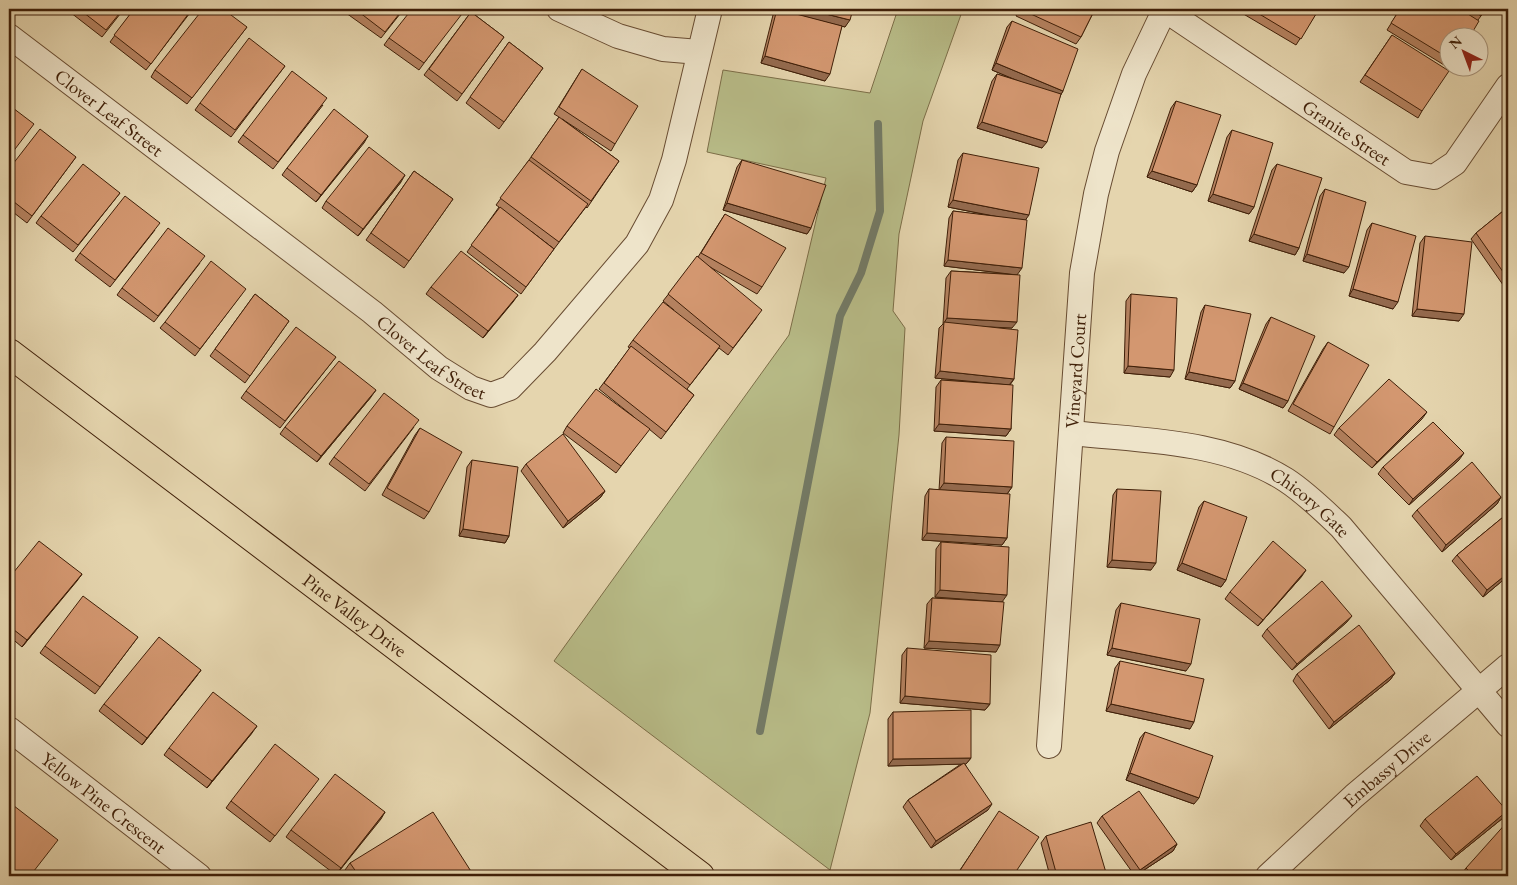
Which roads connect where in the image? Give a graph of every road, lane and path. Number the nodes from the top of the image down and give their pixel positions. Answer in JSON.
{"nodes":[{"id":1,"x":559,"y":9,"type":"edge"},
{"id":2,"x":710,"y":9,"type":"edge"},
{"id":3,"x":1165,"y":9,"type":"edge"},
{"id":4,"x":9,"y":36,"type":"edge"},
{"id":5,"x":699,"y":52,"type":"junction"},
{"id":6,"x":1508,"y":86,"type":"edge"},
{"id":7,"x":9,"y":353,"type":"edge"},
{"id":8,"x":1072,"y":433,"type":"junction"},
{"id":9,"x":1508,"y":666,"type":"edge"},
{"id":10,"x":1480,"y":690,"type":"junction"},
{"id":11,"x":1508,"y":725,"type":"edge"},
{"id":12,"x":9,"y":729,"type":"edge"},
{"id":13,"x":1050,"y":746,"type":"dead end"},
{"id":14,"x":199,"y":876,"type":"edge"},
{"id":15,"x":700,"y":876,"type":"edge"},
{"id":16,"x":1268,"y":876,"type":"edge"}],
"edges":[{"from":1,"to":5,"type":"street"},
{"from":2,"to":5,"type":"street","name":"Clover Leaf Street"},
{"from":3,"to":6,"type":"street","name":"Granite Street"},
{"from":3,"to":8,"type":"street","name":"Vineyard Court"},
{"from":4,"to":5,"type":"street","name":"Clover Leaf Street"},
{"from":7,"to":15,"type":"main road","name":"Pine Valley Drive"},
{"from":8,"to":10,"type":"street","name":"Chicory Gate"},
{"from":8,"to":13,"type":"street","name":"Vineyard Court"},
{"from":9,"to":10,"type":"street","name":"Embassy Drive"},
{"from":10,"to":11,"type":"street","name":"Chicory Gate"},
{"from":10,"to":16,"type":"street","name":"Embassy Drive"},
{"from":12,"to":14,"type":"street","name":"Yellow Pine Crescent"}]}
